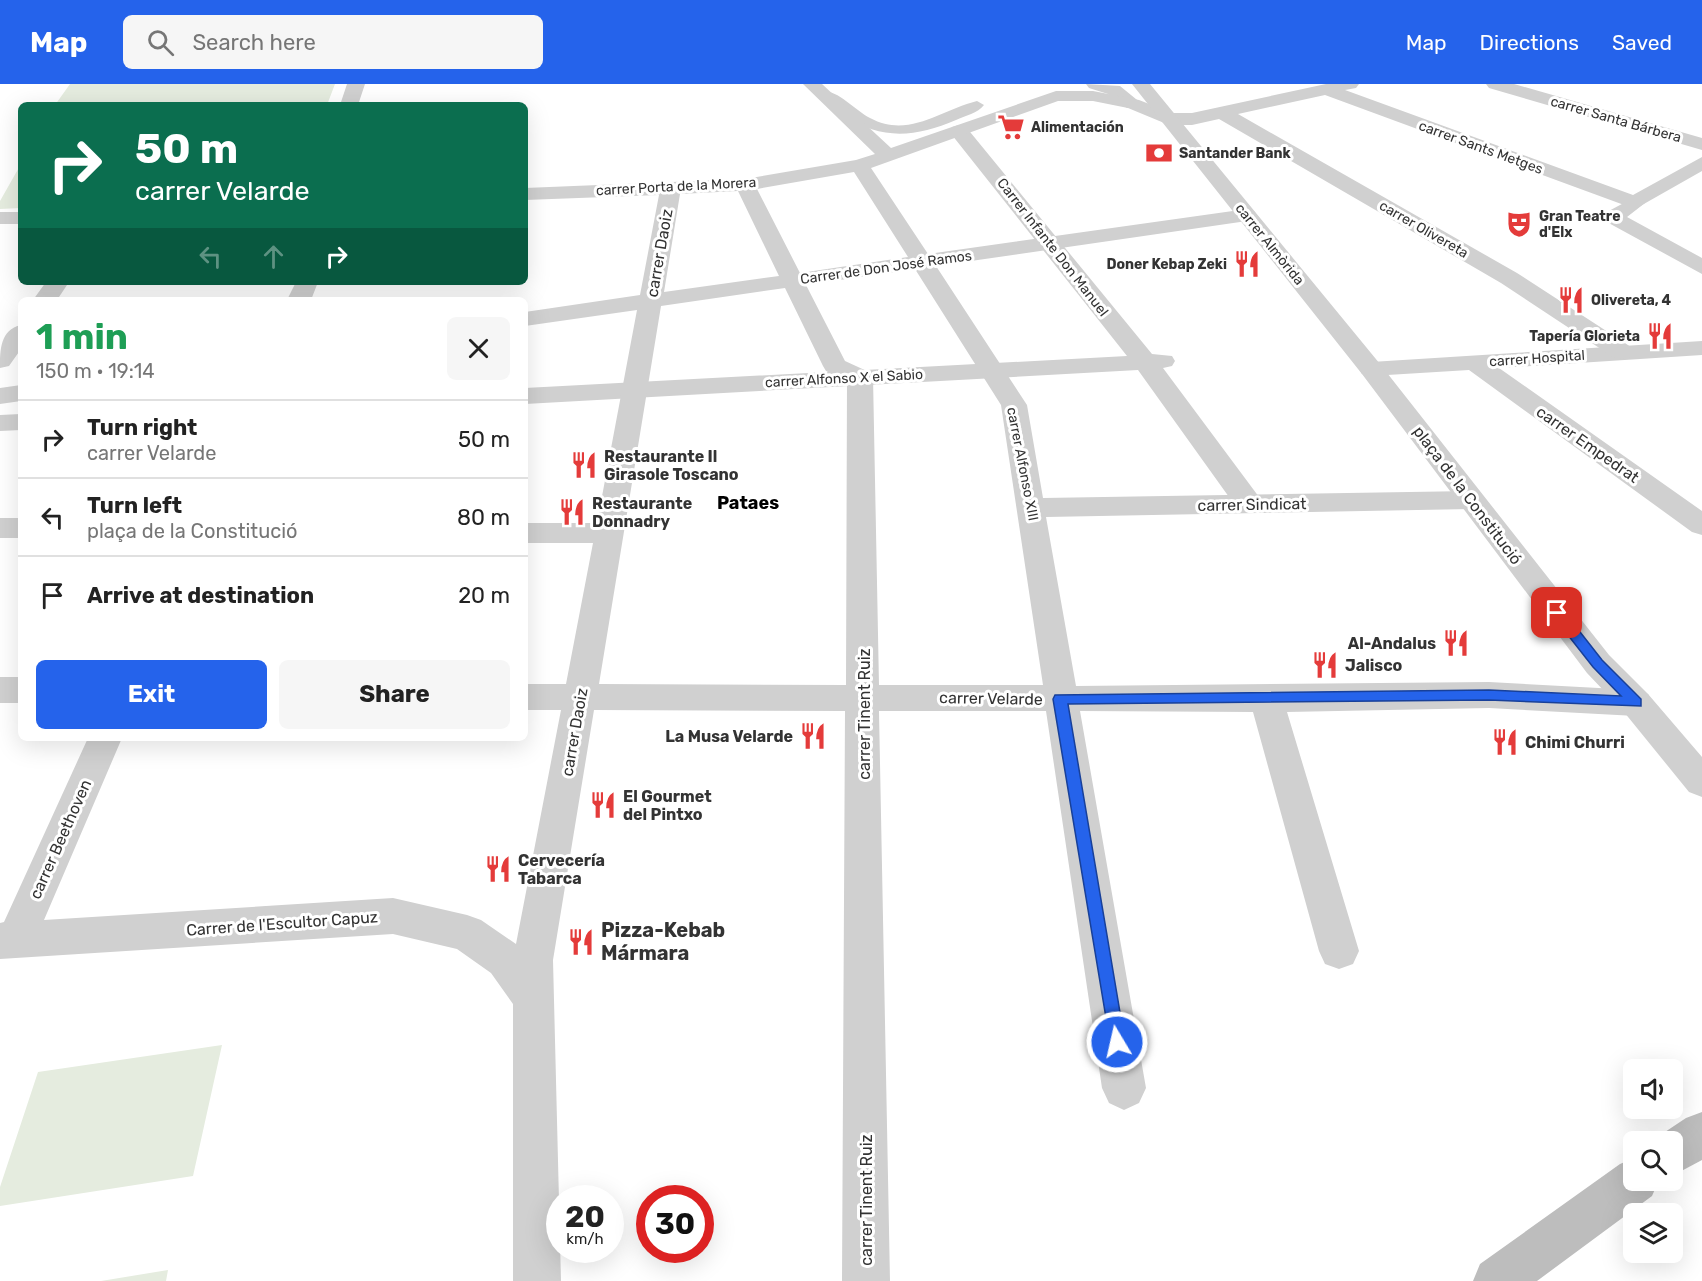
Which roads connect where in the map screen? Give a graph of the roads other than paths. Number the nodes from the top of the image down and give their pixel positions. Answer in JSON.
{"nodes":[{"id":1,"x":356,"y":84,"type":"edge"},
{"id":2,"x":1095,"y":84,"type":"edge"},
{"id":3,"x":1141,"y":84,"type":"edge"},
{"id":4,"x":1495,"y":84,"type":"edge"},
{"id":5,"x":1343,"y":86,"type":"edge"},
{"id":6,"x":816,"y":88,"type":"edge"},
{"id":7,"x":350,"y":102,"type":"edge"},
{"id":8,"x":1133,"y":104,"type":"junction"},
{"id":9,"x":977,"y":105,"type":"dead end"},
{"id":10,"x":1222,"y":113,"type":"junction"},
{"id":11,"x":1169,"y":119,"type":"junction"},
{"id":12,"x":959,"y":131,"type":"junction"},
{"id":13,"x":1702,"y":144,"type":"edge"},
{"id":14,"x":888,"y":157,"type":"junction"},
{"id":15,"x":1702,"y":163,"type":"edge"},
{"id":16,"x":859,"y":165,"type":"junction"},
{"id":17,"x":744,"y":185,"type":"junction"},
{"id":18,"x":671,"y":187,"type":"junction"},
{"id":19,"x":528,"y":194,"type":"edge"},
{"id":20,"x":1635,"y":203,"type":"junction"},
{"id":21,"x":1247,"y":215,"type":"junction"},
{"id":22,"x":0,"y":218,"type":"edge"},
{"id":23,"x":18,"y":218,"type":"edge"},
{"id":24,"x":1048,"y":244,"type":"junction"},
{"id":25,"x":922,"y":262,"type":"junction"},
{"id":26,"x":1702,"y":267,"type":"edge"},
{"id":27,"x":792,"y":281,"type":"junction"},
{"id":28,"x":651,"y":301,"type":"junction"},
{"id":29,"x":528,"y":320,"type":"edge"},
{"id":30,"x":18,"y":336,"type":"edge"},
{"id":31,"x":1702,"y":348,"type":"edge"},
{"id":32,"x":1622,"y":352,"type":"junction"},
{"id":33,"x":0,"y":361,"type":"edge"},
{"id":34,"x":1154,"y":362,"type":"junction"},
{"id":35,"x":1474,"y":362,"type":"junction"},
{"id":36,"x":992,"y":369,"type":"junction"},
{"id":37,"x":1371,"y":369,"type":"junction"},
{"id":38,"x":860,"y":377,"type":"junction"},
{"id":39,"x":635,"y":390,"type":"junction"},
{"id":40,"x":18,"y":393,"type":"edge"},
{"id":41,"x":0,"y":396,"type":"edge"},
{"id":42,"x":528,"y":396,"type":"edge"},
{"id":43,"x":18,"y":422,"type":"edge"},
{"id":44,"x":0,"y":423,"type":"edge"},
{"id":45,"x":1471,"y":500,"type":"junction"},
{"id":46,"x":1249,"y":504,"type":"junction"},
{"id":47,"x":1032,"y":508,"type":"junction"},
{"id":48,"x":1702,"y":525,"type":"edge"},
{"id":49,"x":0,"y":528,"type":"edge"},
{"id":50,"x":18,"y":528,"type":"edge"},
{"id":51,"x":528,"y":533,"type":"edge"},
{"id":52,"x":609,"y":533,"type":"junction"},
{"id":53,"x":0,"y":690,"type":"edge"},
{"id":54,"x":18,"y":690,"type":"edge"},
{"id":55,"x":528,"y":697,"type":"edge"},
{"id":56,"x":864,"y":697,"type":"junction"},
{"id":57,"x":580,"y":698,"type":"junction"},
{"id":58,"x":1060,"y":699,"type":"junction"},
{"id":59,"x":1266,"y":699,"type":"junction"},
{"id":60,"x":1636,"y":703,"type":"junction"},
{"id":61,"x":104,"y":741,"type":"edge"},
{"id":62,"x":1702,"y":782,"type":"edge"},
{"id":63,"x":8,"y":941,"type":"edge"},
{"id":64,"x":1339,"y":951,"type":"dead end"},
{"id":65,"x":534,"y":999,"type":"junction"},
{"id":66,"x":1124,"y":1088,"type":"dead end"},
{"id":67,"x":1702,"y":1134,"type":"edge"},
{"id":68,"x":1683,"y":1147,"type":"edge"},
{"id":69,"x":1623,"y":1189,"type":"edge"},
{"id":70,"x":537,"y":1281,"type":"edge"},
{"id":71,"x":866,"y":1281,"type":"edge"},
{"id":72,"x":1497,"y":1281,"type":"edge"}],
"edges":[{"from":1,"to":7,"type":"street"},
{"from":2,"to":8,"type":"street"},
{"from":3,"to":11,"type":"street","name":"carrer Almòrida"},
{"from":4,"to":13,"type":"street","name":"carrer Santa Bárbera"},
{"from":5,"to":10,"type":"street"},
{"from":5,"to":20,"type":"street","name":"carrer Sants Metges"},
{"from":6,"to":9,"type":"lane"},
{"from":6,"to":14,"type":"street"},
{"from":8,"to":11,"type":"street","name":"carrer Porta de la Morera"},
{"from":8,"to":12,"type":"street","name":"carrer Porta de la Morera"},
{"from":10,"to":11,"type":"street"},
{"from":10,"to":32,"type":"street","name":"carrer Olivereta"},
{"from":11,"to":21,"type":"street","name":"carrer Almòrida"},
{"from":12,"to":14,"type":"street","name":"carrer Porta de la Morera"},
{"from":12,"to":24,"type":"street","name":"Carrer Infante Don Manuel"},
{"from":14,"to":16,"type":"street","name":"carrer Porta de la Morera"},
{"from":15,"to":20,"type":"street"},
{"from":16,"to":17,"type":"street","name":"carrer Porta de la Morera"},
{"from":16,"to":25,"type":"street","name":"carrer Alfonso XIII"},
{"from":17,"to":18,"type":"street","name":"carrer Porta de la Morera"},
{"from":17,"to":27,"type":"street"},
{"from":18,"to":19,"type":"street","name":"carrer Porta de la Morera"},
{"from":18,"to":28,"type":"street","name":"carrer Daoiz"},
{"from":20,"to":26,"type":"street"},
{"from":21,"to":24,"type":"street","name":"Carrer de Don José Ramos"},
{"from":21,"to":37,"type":"street","name":"carrer Almòrida"},
{"from":22,"to":23,"type":"street"},
{"from":24,"to":25,"type":"street","name":"Carrer de Don José Ramos"},
{"from":24,"to":34,"type":"street","name":"Carrer Infante Don Manuel"},
{"from":25,"to":27,"type":"street","name":"Carrer de Don José Ramos"},
{"from":25,"to":36,"type":"street","name":"carrer Alfonso XIII"},
{"from":27,"to":28,"type":"street","name":"Carrer de Don José Ramos"},
{"from":27,"to":38,"type":"street"},
{"from":28,"to":29,"type":"street","name":"Carrer de Don José Ramos"},
{"from":28,"to":39,"type":"street","name":"carrer Daoiz"},
{"from":30,"to":33,"type":"street"},
{"from":31,"to":32,"type":"street","name":"carrer Hospital"},
{"from":32,"to":35,"type":"street","name":"carrer Hospital"},
{"from":34,"to":36,"type":"street","name":"carrer Alfonso X el Sabio"},
{"from":34,"to":46,"type":"street","name":"Carrer Infante Don Manuel"},
{"from":35,"to":37,"type":"street","name":"carrer Hospital"},
{"from":35,"to":48,"type":"street","name":"carrer Empedrat"},
{"from":36,"to":38,"type":"street","name":"carrer Alfonso X el Sabio"},
{"from":36,"to":47,"type":"street","name":"carrer Alfonso XIII"},
{"from":37,"to":45,"type":"street","name":"plaça de la Constitució"},
{"from":38,"to":39,"type":"street","name":"carrer Alfonso X el Sabio"},
{"from":38,"to":56,"type":"street","name":"carrer Tinent Ruiz"},
{"from":39,"to":42,"type":"street","name":"carrer Alfonso X el Sabio"},
{"from":39,"to":52,"type":"street","name":"carrer Daoiz"},
{"from":40,"to":41,"type":"street"},
{"from":43,"to":44,"type":"street"},
{"from":45,"to":46,"type":"street","name":"carrer Sindicat"},
{"from":45,"to":60,"type":"street","name":"plaça de la Constitució"},
{"from":46,"to":47,"type":"street","name":"carrer Sindicat"},
{"from":47,"to":58,"type":"street","name":"carrer Alfonso XIII"},
{"from":49,"to":50,"type":"street"},
{"from":51,"to":52,"type":"street"},
{"from":52,"to":57,"type":"street","name":"carrer Daoiz"},
{"from":53,"to":54,"type":"street"},
{"from":55,"to":57,"type":"street","name":"carrer Velarde"},
{"from":56,"to":57,"type":"street","name":"carrer Velarde"},
{"from":56,"to":58,"type":"street","name":"carrer Velarde"},
{"from":56,"to":71,"type":"street","name":"carrer Tinent Ruiz"},
{"from":57,"to":65,"type":"street","name":"carrer Daoiz"},
{"from":58,"to":59,"type":"street","name":"carrer Velarde"},
{"from":58,"to":66,"type":"street","name":"carrer Alfonso XIII"},
{"from":59,"to":60,"type":"street","name":"carrer Velarde"},
{"from":59,"to":64,"type":"street"},
{"from":60,"to":62,"type":"street","name":"plaça de la Constitució"},
{"from":61,"to":63,"type":"street","name":"carrer Beethoven"},
{"from":63,"to":65,"type":"street","name":"Carrer de l'Escultor Capuz"},
{"from":65,"to":70,"type":"street","name":"carrer Daoiz"},
{"from":67,"to":68,"type":"main road"},
{"from":69,"to":72,"type":"main road"}]}
